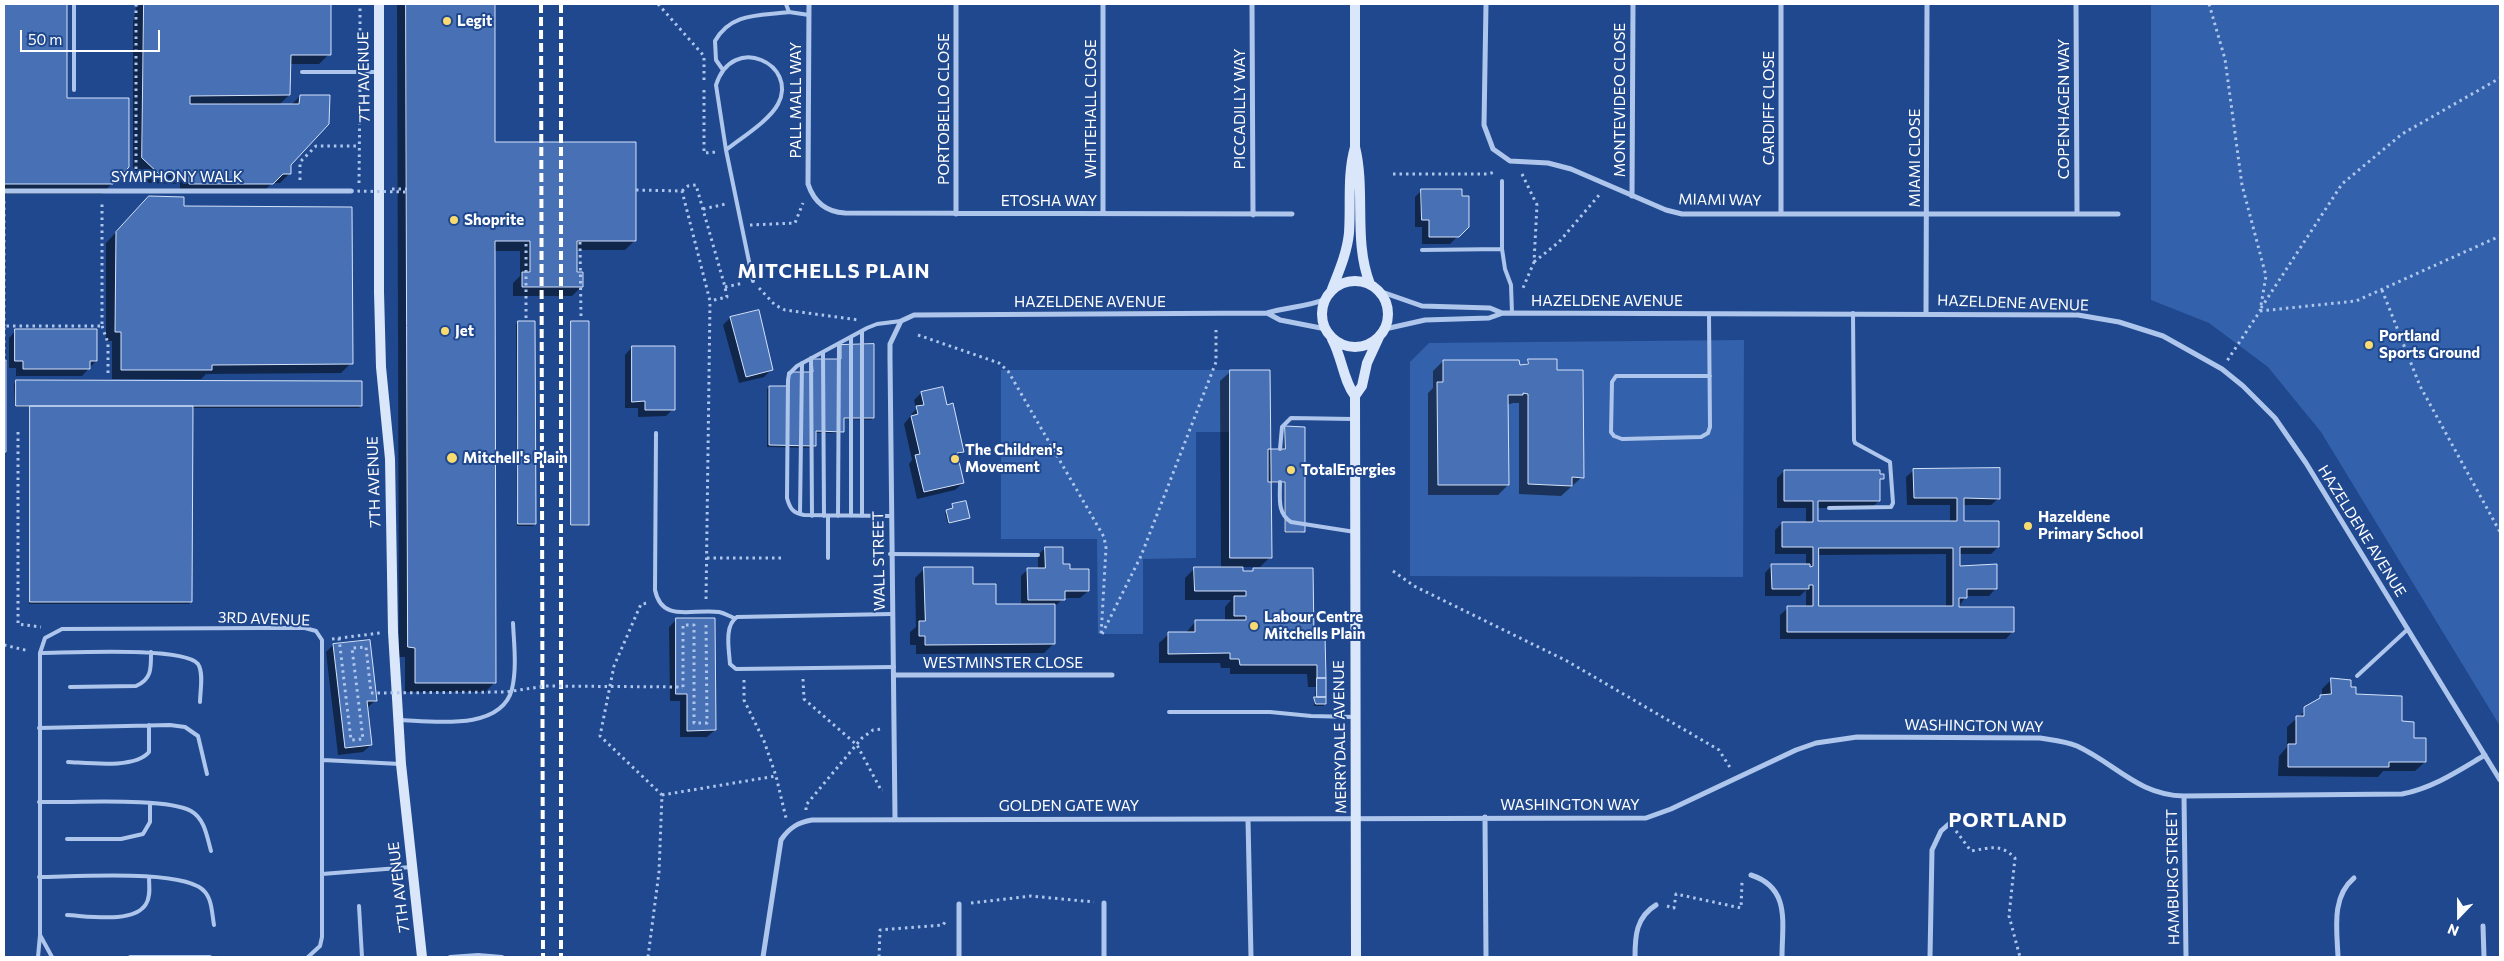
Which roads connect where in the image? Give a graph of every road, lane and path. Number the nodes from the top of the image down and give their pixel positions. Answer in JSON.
{"nodes":[{"id":1,"x":74,"y":4,"type":"edge"},
{"id":2,"x":136,"y":4,"type":"edge"},
{"id":3,"x":379,"y":4,"type":"edge"},
{"id":4,"x":658,"y":4,"type":"edge"},
{"id":5,"x":786,"y":4,"type":"edge"},
{"id":6,"x":809,"y":4,"type":"edge"},
{"id":7,"x":956,"y":4,"type":"edge"},
{"id":8,"x":1103,"y":4,"type":"edge"},
{"id":9,"x":1252,"y":4,"type":"edge"},
{"id":10,"x":1355,"y":4,"type":"edge"},
{"id":11,"x":1486,"y":4,"type":"edge"},
{"id":12,"x":1633,"y":4,"type":"edge"},
{"id":13,"x":1781,"y":4,"type":"edge"},
{"id":14,"x":1927,"y":4,"type":"edge"},
{"id":15,"x":2076,"y":4,"type":"edge"},
{"id":16,"x":2209,"y":4,"type":"edge"},
{"id":17,"x":789,"y":12,"type":"junction"},
{"id":18,"x":809,"y":15,"type":"junction"},
{"id":19,"x":723,"y":70,"type":"junction"},
{"id":20,"x":302,"y":72,"type":"dead end"},
{"id":21,"x":380,"y":72,"type":"junction"},
{"id":22,"x":2500,"y":78,"type":"edge"},
{"id":23,"x":74,"y":90,"type":"dead end"},
{"id":24,"x":359,"y":146,"type":"dead end"},
{"id":25,"x":1355,"y":147,"type":"junction"},
{"id":26,"x":726,"y":150,"type":"junction"},
{"id":27,"x":1501,"y":170,"type":"dead end"},
{"id":28,"x":1393,"y":174,"type":"dead end"},
{"id":29,"x":1522,"y":174,"type":"dead end"},
{"id":30,"x":1502,"y":181,"type":"dead end"},
{"id":31,"x":102,"y":190,"type":"junction"},
{"id":32,"x":136,"y":190,"type":"junction"},
{"id":33,"x":636,"y":190,"type":"dead end"},
{"id":34,"x":4,"y":191,"type":"edge"},
{"id":35,"x":300,"y":191,"type":"junction"},
{"id":36,"x":351,"y":191,"type":"joint"},
{"id":37,"x":682,"y":191,"type":"junction"},
{"id":38,"x":407,"y":192,"type":"dead end"},
{"id":39,"x":1600,"y":193,"type":"dead end"},
{"id":40,"x":812,"y":196,"type":"joint"},
{"id":41,"x":1632,"y":196,"type":"junction"},
{"id":42,"x":737,"y":202,"type":"junction"},
{"id":43,"x":803,"y":203,"type":"dead end"},
{"id":44,"x":703,"y":209,"type":"junction"},
{"id":45,"x":1103,"y":213,"type":"junction"},
{"id":46,"x":1781,"y":213,"type":"junction"},
{"id":47,"x":1927,"y":213,"type":"junction"},
{"id":48,"x":956,"y":214,"type":"junction"},
{"id":49,"x":1292,"y":214,"type":"dead end"},
{"id":50,"x":2077,"y":214,"type":"junction"},
{"id":51,"x":2118,"y":214,"type":"dead end"},
{"id":52,"x":1253,"y":215,"type":"junction"},
{"id":53,"x":741,"y":225,"type":"junction"},
{"id":54,"x":2500,"y":236,"type":"edge"},
{"id":55,"x":526,"y":242,"type":"dead end"},
{"id":56,"x":580,"y":242,"type":"dead end"},
{"id":57,"x":1502,"y":249,"type":"junction"},
{"id":58,"x":1422,"y":250,"type":"dead end"},
{"id":59,"x":1534,"y":262,"type":"junction"},
{"id":60,"x":752,"y":281,"type":"junction"},
{"id":61,"x":725,"y":286,"type":"junction"},
{"id":62,"x":1374,"y":287,"type":"junction"},
{"id":63,"x":2382,"y":290,"type":"junction"},
{"id":64,"x":1521,"y":292,"type":"dead end"},
{"id":65,"x":1329,"y":294,"type":"junction"},
{"id":66,"x":710,"y":301,"type":"junction"},
{"id":67,"x":2260,"y":311,"type":"junction"},
{"id":68,"x":1267,"y":313,"type":"junction"},
{"id":69,"x":1512,"y":313,"type":"junction"},
{"id":70,"x":1853,"y":313,"type":"junction"},
{"id":71,"x":1926,"y":313,"type":"junction"},
{"id":72,"x":1503,"y":314,"type":"junction"},
{"id":73,"x":1709,"y":314,"type":"junction"},
{"id":74,"x":526,"y":318,"type":"dead end"},
{"id":75,"x":581,"y":318,"type":"dead end"},
{"id":76,"x":862,"y":320,"type":"dead end"},
{"id":77,"x":901,"y":321,"type":"junction"},
{"id":78,"x":4,"y":326,"type":"edge"},
{"id":79,"x":102,"y":326,"type":"junction"},
{"id":80,"x":1216,"y":330,"type":"dead end"},
{"id":81,"x":862,"y":332,"type":"junction"},
{"id":82,"x":1328,"y":333,"type":"junction"},
{"id":83,"x":1382,"y":333,"type":"junction"},
{"id":84,"x":918,"y":334,"type":"dead end"},
{"id":85,"x":851,"y":338,"type":"junction"},
{"id":86,"x":839,"y":344,"type":"junction"},
{"id":87,"x":823,"y":352,"type":"junction"},
{"id":88,"x":4,"y":356,"type":"edge"},
{"id":89,"x":811,"y":358,"type":"junction"},
{"id":90,"x":802,"y":363,"type":"junction"},
{"id":91,"x":2222,"y":369,"type":"junction"},
{"id":92,"x":108,"y":375,"type":"dead end"},
{"id":93,"x":1710,"y":376,"type":"junction"},
{"id":94,"x":1355,"y":396,"type":"junction"},
{"id":95,"x":1355,"y":419,"type":"junction"},
{"id":96,"x":18,"y":432,"type":"dead end"},
{"id":97,"x":656,"y":433,"type":"dead end"},
{"id":98,"x":1280,"y":449,"type":"dead end"},
{"id":99,"x":1280,"y":482,"type":"dead end"},
{"id":100,"x":1829,"y":508,"type":"dead end"},
{"id":101,"x":800,"y":514,"type":"junction"},
{"id":102,"x":812,"y":516,"type":"junction"},
{"id":103,"x":826,"y":516,"type":"junction"},
{"id":104,"x":838,"y":516,"type":"junction"},
{"id":105,"x":851,"y":516,"type":"junction"},
{"id":106,"x":862,"y":516,"type":"junction"},
{"id":107,"x":890,"y":516,"type":"junction"},
{"id":108,"x":1355,"y":532,"type":"junction"},
{"id":109,"x":2500,"y":532,"type":"edge"},
{"id":110,"x":890,"y":554,"type":"junction"},
{"id":111,"x":1038,"y":554,"type":"dead end"},
{"id":112,"x":707,"y":558,"type":"junction"},
{"id":113,"x":782,"y":558,"type":"dead end"},
{"id":114,"x":828,"y":558,"type":"dead end"},
{"id":115,"x":1393,"y":571,"type":"dead end"},
{"id":116,"x":657,"y":601,"type":"junction"},
{"id":117,"x":706,"y":612,"type":"junction"},
{"id":118,"x":892,"y":614,"type":"junction"},
{"id":119,"x":734,"y":618,"type":"junction"},
{"id":120,"x":514,"y":623,"type":"dead end"},
{"id":121,"x":62,"y":629,"type":"junction"},
{"id":122,"x":2408,"y":629,"type":"junction"},
{"id":123,"x":394,"y":632,"type":"junction"},
{"id":124,"x":339,"y":638,"type":"junction"},
{"id":125,"x":322,"y":640,"type":"junction"},
{"id":126,"x":4,"y":645,"type":"edge"},
{"id":127,"x":151,"y":652,"type":"junction"},
{"id":128,"x":40,"y":653,"type":"junction"},
{"id":129,"x":894,"y":667,"type":"junction"},
{"id":130,"x":802,"y":668,"type":"junction"},
{"id":131,"x":745,"y":669,"type":"junction"},
{"id":132,"x":894,"y":675,"type":"junction"},
{"id":133,"x":1112,"y":675,"type":"dead end"},
{"id":134,"x":2357,"y":676,"type":"dead end"},
{"id":135,"x":70,"y":687,"type":"dead end"},
{"id":136,"x":200,"y":702,"type":"dead end"},
{"id":137,"x":1169,"y":712,"type":"dead end"},
{"id":138,"x":1354,"y":717,"type":"junction"},
{"id":139,"x":398,"y":720,"type":"junction"},
{"id":140,"x":149,"y":725,"type":"junction"},
{"id":141,"x":39,"y":728,"type":"junction"},
{"id":142,"x":895,"y":729,"type":"junction"},
{"id":143,"x":856,"y":745,"type":"junction"},
{"id":144,"x":2485,"y":755,"type":"junction"},
{"id":145,"x":322,"y":760,"type":"junction"},
{"id":146,"x":68,"y":762,"type":"dead end"},
{"id":147,"x":401,"y":764,"type":"junction"},
{"id":148,"x":207,"y":774,"type":"dead end"},
{"id":149,"x":776,"y":776,"type":"junction"},
{"id":150,"x":1736,"y":779,"type":"junction"},
{"id":151,"x":2500,"y":780,"type":"edge"},
{"id":152,"x":884,"y":790,"type":"dead end"},
{"id":153,"x":662,"y":795,"type":"junction"},
{"id":154,"x":2184,"y":796,"type":"junction"},
{"id":155,"x":39,"y":802,"type":"junction"},
{"id":156,"x":150,"y":803,"type":"junction"},
{"id":157,"x":1485,"y":817,"type":"junction"},
{"id":158,"x":895,"y":818,"type":"junction"},
{"id":159,"x":1356,"y":818,"type":"junction"},
{"id":160,"x":1248,"y":820,"type":"junction"},
{"id":161,"x":806,"y":821,"type":"junction"},
{"id":162,"x":1950,"y":823,"type":"joint"},
{"id":163,"x":786,"y":831,"type":"junction"},
{"id":164,"x":67,"y":840,"type":"dead end"},
{"id":165,"x":211,"y":851,"type":"dead end"},
{"id":166,"x":411,"y":867,"type":"junction"},
{"id":167,"x":322,"y":874,"type":"junction"},
{"id":168,"x":1751,"y":875,"type":"joint"},
{"id":169,"x":40,"y":877,"type":"junction"},
{"id":170,"x":149,"y":877,"type":"junction"},
{"id":171,"x":2354,"y":878,"type":"dead end"},
{"id":172,"x":1104,"y":903,"type":"joint"},
{"id":173,"x":959,"y":904,"type":"junction"},
{"id":174,"x":1656,"y":905,"type":"joint"},
{"id":175,"x":359,"y":906,"type":"dead end"},
{"id":176,"x":68,"y":915,"type":"dead end"},
{"id":177,"x":214,"y":925,"type":"dead end"},
{"id":178,"x":2483,"y":926,"type":"dead end"},
{"id":179,"x":40,"y":935,"type":"junction"},
{"id":180,"x":38,"y":957,"type":"edge"},
{"id":181,"x":52,"y":957,"type":"edge"},
{"id":182,"x":130,"y":957,"type":"edge"},
{"id":183,"x":210,"y":957,"type":"edge"},
{"id":184,"x":308,"y":957,"type":"edge"},
{"id":185,"x":362,"y":957,"type":"edge"},
{"id":186,"x":422,"y":957,"type":"edge"},
{"id":187,"x":450,"y":957,"type":"edge"},
{"id":188,"x":502,"y":957,"type":"edge"},
{"id":189,"x":648,"y":957,"type":"edge"},
{"id":190,"x":763,"y":957,"type":"edge"},
{"id":191,"x":879,"y":957,"type":"edge"},
{"id":192,"x":959,"y":957,"type":"edge"},
{"id":193,"x":1104,"y":957,"type":"edge"},
{"id":194,"x":1251,"y":957,"type":"edge"},
{"id":195,"x":1356,"y":957,"type":"edge"},
{"id":196,"x":1486,"y":957,"type":"edge"},
{"id":197,"x":1635,"y":957,"type":"edge"},
{"id":198,"x":1782,"y":957,"type":"edge"},
{"id":199,"x":1930,"y":957,"type":"edge"},
{"id":200,"x":2020,"y":957,"type":"edge"},
{"id":201,"x":2186,"y":957,"type":"edge"},
{"id":202,"x":2338,"y":957,"type":"edge"},
{"id":203,"x":2484,"y":957,"type":"edge"}],
"edges":[{"from":1,"to":23,"type":"lane"},
{"from":2,"to":32,"type":"path"},
{"from":3,"to":21,"type":"street","name":"7TH AVENUE"},
{"from":4,"to":26,"type":"path"},
{"from":5,"to":17,"type":"lane"},
{"from":6,"to":18,"type":"street","name":"PALL MALL WAY"},
{"from":7,"to":48,"type":"street","name":"PORTOBELLO CLOSE"},
{"from":8,"to":45,"type":"street","name":"WHITEHALL CLOSE"},
{"from":9,"to":52,"type":"street","name":"PICCADILLY WAY"},
{"from":10,"to":25,"type":"street"},
{"from":11,"to":41,"type":"street","name":"MIAMI WAY"},
{"from":12,"to":41,"type":"street","name":"MONTEVIDEO CLOSE"},
{"from":13,"to":46,"type":"street","name":"CARDIFF CLOSE"},
{"from":14,"to":47,"type":"street","name":"MIAMI CLOSE"},
{"from":15,"to":50,"type":"street","name":"COPENHAGEN WAY"},
{"from":16,"to":67,"type":"path"},
{"from":17,"to":18,"type":"lane"},
{"from":17,"to":19,"type":"lane"},
{"from":18,"to":40,"type":"street","name":"PALL MALL WAY"},
{"from":19,"to":26,"type":"lane"},
{"from":19,"to":26,"type":"lane"},
{"from":20,"to":21,"type":"lane"},
{"from":21,"to":123,"type":"street","name":"7TH AVENUE"},
{"from":22,"to":67,"type":"path"},
{"from":24,"to":35,"type":"path"},
{"from":25,"to":62,"type":"street"},
{"from":25,"to":65,"type":"street"},
{"from":26,"to":42,"type":"lane"},
{"from":27,"to":28,"type":"path"},
{"from":29,"to":59,"type":"path"},
{"from":30,"to":57,"type":"lane"},
{"from":31,"to":32,"type":"street","name":"SYMPHONY WALK"},
{"from":31,"to":34,"type":"street","name":"SYMPHONY WALK"},
{"from":31,"to":79,"type":"path"},
{"from":32,"to":35,"type":"street","name":"SYMPHONY WALK"},
{"from":33,"to":37,"type":"path"},
{"from":34,"to":78,"type":"path"},
{"from":35,"to":36,"type":"street","name":"SYMPHONY WALK"},
{"from":36,"to":38,"type":"path","bridge":true},
{"from":37,"to":44,"type":"path"},
{"from":37,"to":66,"type":"path"},
{"from":39,"to":59,"type":"path"},
{"from":40,"to":48,"type":"street","name":"ETOSHA WAY"},
{"from":41,"to":46,"type":"street","name":"MIAMI WAY"},
{"from":42,"to":44,"type":"path"},
{"from":42,"to":53,"type":"lane"},
{"from":43,"to":53,"type":"path"},
{"from":44,"to":61,"type":"path"},
{"from":45,"to":48,"type":"street","name":"ETOSHA WAY"},
{"from":45,"to":52,"type":"street","name":"ETOSHA WAY"},
{"from":46,"to":47,"type":"street","name":"MIAMI WAY"},
{"from":47,"to":50,"type":"street","name":"MIAMI WAY"},
{"from":47,"to":71,"type":"street","name":"MIAMI CLOSE"},
{"from":49,"to":52,"type":"street","name":"ETOSHA WAY"},
{"from":50,"to":51,"type":"street","name":"MIAMI WAY"},
{"from":53,"to":60,"type":"lane"},
{"from":54,"to":63,"type":"path"},
{"from":55,"to":74,"type":"path"},
{"from":56,"to":75,"type":"path"},
{"from":57,"to":58,"type":"lane"},
{"from":57,"to":69,"type":"lane"},
{"from":59,"to":64,"type":"path"},
{"from":60,"to":61,"type":"path"},
{"from":60,"to":76,"type":"path"},
{"from":61,"to":66,"type":"path"},
{"from":62,"to":65,"type":"street"},
{"from":62,"to":72,"type":"street","name":"HAZELDENE AVENUE"},
{"from":62,"to":83,"type":"street"},
{"from":63,"to":67,"type":"path"},
{"from":63,"to":109,"type":"path"},
{"from":65,"to":68,"type":"street","name":"HAZELDENE AVENUE"},
{"from":65,"to":82,"type":"street"},
{"from":66,"to":112,"type":"path"},
{"from":67,"to":91,"type":"path"},
{"from":68,"to":77,"type":"street","name":"HAZELDENE AVENUE"},
{"from":68,"to":82,"type":"street","name":"HAZELDENE AVENUE"},
{"from":69,"to":72,"type":"street","name":"HAZELDENE AVENUE"},
{"from":69,"to":73,"type":"street","name":"HAZELDENE AVENUE"},
{"from":70,"to":71,"type":"street","name":"HAZELDENE AVENUE"},
{"from":70,"to":73,"type":"street","name":"HAZELDENE AVENUE"},
{"from":70,"to":100,"type":"lane"},
{"from":71,"to":91,"type":"street","name":"HAZELDENE AVENUE"},
{"from":72,"to":83,"type":"street","name":"HAZELDENE AVENUE"},
{"from":73,"to":93,"type":"lane"},
{"from":77,"to":81,"type":"lane"},
{"from":77,"to":107,"type":"street","name":"WALL STREET"},
{"from":78,"to":79,"type":"path"},
{"from":78,"to":88,"type":"path"},
{"from":79,"to":92,"type":"path"},
{"from":80,"to":84,"type":"path"},
{"from":81,"to":85,"type":"lane"},
{"from":81,"to":106,"type":"lane"},
{"from":82,"to":83,"type":"street"},
{"from":82,"to":94,"type":"street","name":"MERRYDALE AVENUE"},
{"from":83,"to":94,"type":"street","name":"MERRYDALE AVENUE"},
{"from":85,"to":86,"type":"lane"},
{"from":85,"to":105,"type":"lane"},
{"from":86,"to":87,"type":"lane"},
{"from":86,"to":104,"type":"lane"},
{"from":87,"to":89,"type":"lane"},
{"from":87,"to":103,"type":"lane"},
{"from":89,"to":90,"type":"lane"},
{"from":89,"to":102,"type":"lane"},
{"from":90,"to":101,"type":"lane"},
{"from":90,"to":101,"type":"lane"},
{"from":91,"to":122,"type":"street","name":"HAZELDENE AVENUE"},
{"from":93,"to":93,"type":"lane"},
{"from":94,"to":95,"type":"street","name":"MERRYDALE AVENUE"},
{"from":95,"to":98,"type":"lane"},
{"from":95,"to":108,"type":"street","name":"MERRYDALE AVENUE"},
{"from":96,"to":121,"type":"path"},
{"from":97,"to":116,"type":"lane"},
{"from":99,"to":108,"type":"lane"},
{"from":101,"to":102,"type":"lane"},
{"from":102,"to":103,"type":"lane"},
{"from":103,"to":104,"type":"lane"},
{"from":103,"to":114,"type":"lane"},
{"from":104,"to":105,"type":"lane"},
{"from":105,"to":106,"type":"lane"},
{"from":106,"to":107,"type":"lane"},
{"from":107,"to":110,"type":"street","name":"WALL STREET"},
{"from":108,"to":138,"type":"street","name":"MERRYDALE AVENUE"},
{"from":110,"to":111,"type":"lane"},
{"from":110,"to":118,"type":"street","name":"WALL STREET"},
{"from":112,"to":113,"type":"path"},
{"from":112,"to":117,"type":"path"},
{"from":115,"to":150,"type":"path"},
{"from":116,"to":117,"type":"lane"},
{"from":116,"to":153,"type":"path"},
{"from":117,"to":119,"type":"lane"},
{"from":117,"to":124,"type":"path","bridge":true},
{"from":118,"to":119,"type":"lane"},
{"from":118,"to":129,"type":"street","name":"WALL STREET"},
{"from":119,"to":131,"type":"lane"},
{"from":120,"to":139,"type":"lane"},
{"from":121,"to":125,"type":"lane","name":"3RD AVENUE"},
{"from":121,"to":128,"type":"lane"},
{"from":122,"to":134,"type":"lane"},
{"from":122,"to":144,"type":"street","name":"HAZELDENE AVENUE"},
{"from":123,"to":124,"type":"path"},
{"from":123,"to":139,"type":"street","name":"7TH AVENUE"},
{"from":124,"to":125,"type":"path"},
{"from":125,"to":145,"type":"lane","name":"3RD AVENUE"},
{"from":126,"to":128,"type":"path"},
{"from":127,"to":128,"type":"lane"},
{"from":127,"to":135,"type":"lane"},
{"from":127,"to":136,"type":"lane"},
{"from":128,"to":141,"type":"lane"},
{"from":129,"to":130,"type":"lane"},
{"from":129,"to":132,"type":"street","name":"WALL STREET"},
{"from":130,"to":131,"type":"lane"},
{"from":130,"to":143,"type":"path"},
{"from":131,"to":149,"type":"path"},
{"from":132,"to":133,"type":"street","name":"WESTMINSTER CLOSE"},
{"from":132,"to":142,"type":"street","name":"WALL STREET"},
{"from":137,"to":138,"type":"lane"},
{"from":138,"to":159,"type":"street","name":"MERRYDALE AVENUE"},
{"from":139,"to":147,"type":"street","name":"7TH AVENUE"},
{"from":140,"to":141,"type":"lane"},
{"from":140,"to":146,"type":"lane"},
{"from":140,"to":148,"type":"lane"},
{"from":141,"to":155,"type":"lane"},
{"from":142,"to":143,"type":"path"},
{"from":142,"to":158,"type":"street","name":"WALL STREET"},
{"from":143,"to":152,"type":"path"},
{"from":143,"to":161,"type":"path"},
{"from":144,"to":151,"type":"street","name":"HAZELDENE AVENUE"},
{"from":144,"to":154,"type":"street","name":"WASHINGTON WAY"},
{"from":145,"to":147,"type":"lane"},
{"from":145,"to":167,"type":"lane","name":"3RD AVENUE"},
{"from":147,"to":166,"type":"street","name":"7TH AVENUE"},
{"from":149,"to":153,"type":"path"},
{"from":149,"to":163,"type":"path"},
{"from":150,"to":154,"type":"street","name":"WASHINGTON WAY"},
{"from":150,"to":157,"type":"street","name":"WASHINGTON WAY"},
{"from":153,"to":189,"type":"path"},
{"from":154,"to":201,"type":"street","name":"HAMBURG STREET"},
{"from":155,"to":156,"type":"lane"},
{"from":155,"to":169,"type":"lane"},
{"from":156,"to":164,"type":"lane"},
{"from":156,"to":165,"type":"lane"},
{"from":157,"to":159,"type":"street","name":"GOLDEN GATE WAY"},
{"from":157,"to":196,"type":"street"},
{"from":158,"to":160,"type":"street","name":"GOLDEN GATE WAY"},
{"from":158,"to":161,"type":"street","name":"GOLDEN GATE WAY"},
{"from":159,"to":160,"type":"street","name":"GOLDEN GATE WAY"},
{"from":159,"to":195,"type":"street","name":"MERRYDALE AVENUE"},
{"from":160,"to":194,"type":"street"},
{"from":161,"to":163,"type":"street","name":"GOLDEN GATE WAY"},
{"from":162,"to":199,"type":"street"},
{"from":162,"to":200,"type":"path"},
{"from":163,"to":190,"type":"street"},
{"from":166,"to":167,"type":"lane"},
{"from":166,"to":186,"type":"street","name":"7TH AVENUE"},
{"from":167,"to":184,"type":"lane","name":"3RD AVENUE"},
{"from":168,"to":174,"type":"path"},
{"from":168,"to":198,"type":"street"},
{"from":169,"to":170,"type":"lane"},
{"from":169,"to":179,"type":"lane"},
{"from":170,"to":176,"type":"lane"},
{"from":170,"to":177,"type":"lane"},
{"from":171,"to":202,"type":"street"},
{"from":172,"to":173,"type":"path"},
{"from":172,"to":193,"type":"street"},
{"from":173,"to":191,"type":"path"},
{"from":173,"to":192,"type":"street"},
{"from":174,"to":197,"type":"street"},
{"from":175,"to":185,"type":"lane"},
{"from":178,"to":203,"type":"street"},
{"from":179,"to":180,"type":"lane"},
{"from":179,"to":181,"type":"lane"},
{"from":182,"to":183,"type":"lane"},
{"from":187,"to":188,"type":"lane"}]}
